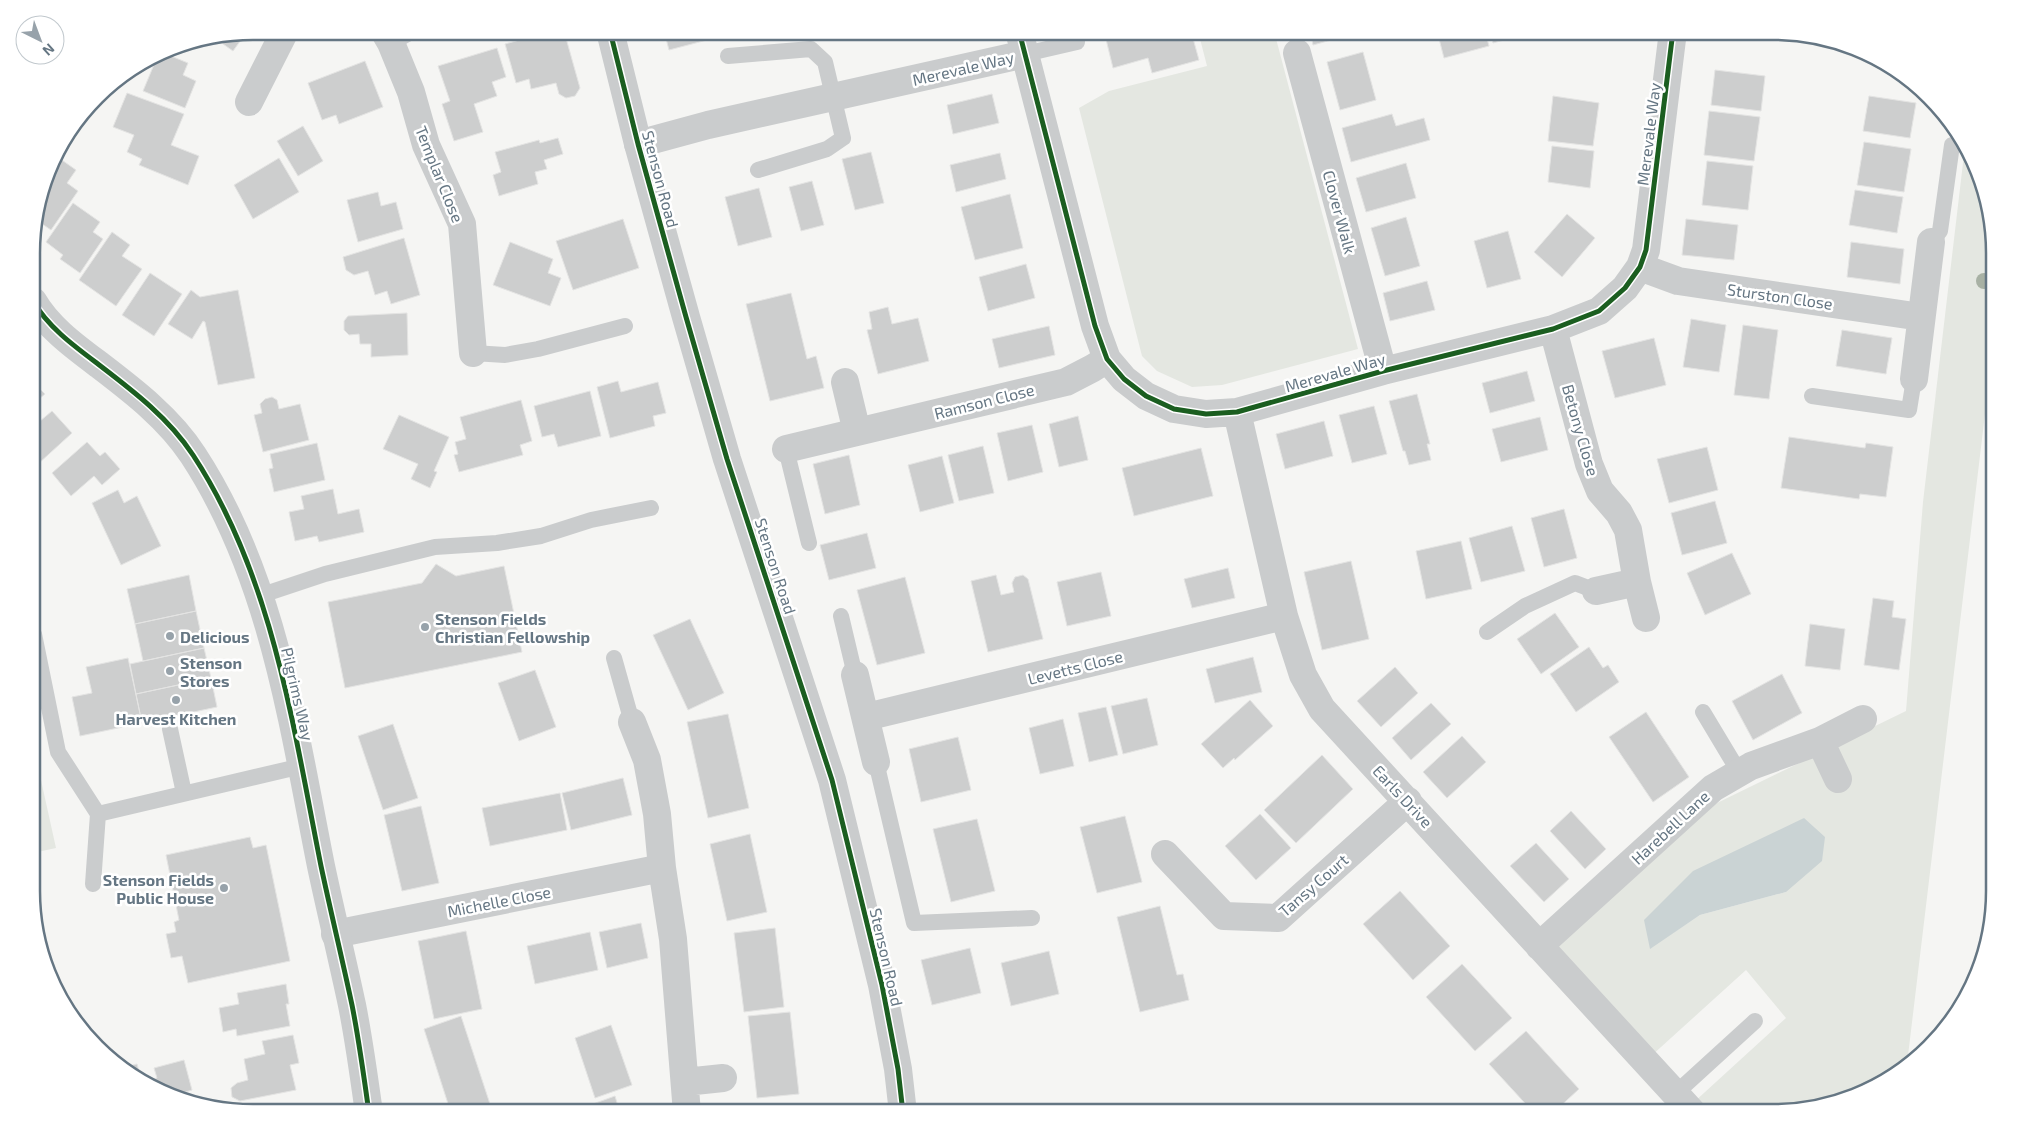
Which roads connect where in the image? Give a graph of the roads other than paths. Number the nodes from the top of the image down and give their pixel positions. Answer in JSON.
{"nodes":[{"id":1,"x":280,"y":40,"type":"edge"},
{"id":2,"x":397,"y":40,"type":"edge"},
{"id":3,"x":612,"y":40,"type":"edge"},
{"id":4,"x":1672,"y":40,"type":"edge"},
{"id":5,"x":1077,"y":42,"type":"dead end"},
{"id":6,"x":1022,"y":43,"type":"edge"},
{"id":7,"x":1297,"y":53,"type":"dead end"},
{"id":8,"x":728,"y":56,"type":"dead end"},
{"id":9,"x":833,"y":98,"type":"junction"},
{"id":10,"x":249,"y":102,"type":"dead end"},
{"id":11,"x":638,"y":144,"type":"junction"},
{"id":12,"x":1952,"y":145,"type":"dead end"},
{"id":13,"x":758,"y":170,"type":"dead end"},
{"id":14,"x":1931,"y":242,"type":"joint"},
{"id":15,"x":1640,"y":267,"type":"junction"},
{"id":16,"x":40,"y":315,"type":"edge"},
{"id":17,"x":1921,"y":317,"type":"junction"},
{"id":18,"x":625,"y":326,"type":"dead end"},
{"id":19,"x":1553,"y":328,"type":"junction"},
{"id":20,"x":473,"y":353,"type":"joint"},
{"id":21,"x":1107,"y":359,"type":"junction"},
{"id":22,"x":1383,"y":371,"type":"junction"},
{"id":23,"x":1914,"y":379,"type":"joint"},
{"id":24,"x":845,"y":382,"type":"dead end"},
{"id":25,"x":1812,"y":396,"type":"dead end"},
{"id":26,"x":1237,"y":412,"type":"junction"},
{"id":27,"x":857,"y":432,"type":"junction"},
{"id":28,"x":786,"y":449,"type":"joint"},
{"id":29,"x":651,"y":508,"type":"dead end"},
{"id":30,"x":809,"y":543,"type":"dead end"},
{"id":31,"x":1637,"y":582,"type":"junction"},
{"id":32,"x":1596,"y":591,"type":"joint"},
{"id":33,"x":259,"y":596,"type":"junction"},
{"id":34,"x":841,"y":616,"type":"dead end"},
{"id":35,"x":1284,"y":616,"type":"junction"},
{"id":36,"x":1646,"y":618,"type":"dead end"},
{"id":37,"x":1487,"y":632,"type":"dead end"},
{"id":38,"x":614,"y":658,"type":"dead end"},
{"id":39,"x":40,"y":664,"type":"edge"},
{"id":40,"x":855,"y":674,"type":"joint"},
{"id":41,"x":1703,"y":712,"type":"dead end"},
{"id":42,"x":866,"y":718,"type":"junction"},
{"id":43,"x":1863,"y":719,"type":"dead end"},
{"id":44,"x":632,"y":722,"type":"joint"},
{"id":45,"x":170,"y":729,"type":"dead end"},
{"id":46,"x":1820,"y":741,"type":"junction"},
{"id":47,"x":876,"y":762,"type":"joint"},
{"id":48,"x":302,"y":766,"type":"junction"},
{"id":49,"x":1739,"y":772,"type":"junction"},
{"id":50,"x":1838,"y":778,"type":"dead end"},
{"id":51,"x":184,"y":793,"type":"junction"},
{"id":52,"x":1408,"y":801,"type":"junction"},
{"id":53,"x":98,"y":814,"type":"junction"},
{"id":54,"x":1165,"y":854,"type":"dead end"},
{"id":55,"x":662,"y":868,"type":"junction"},
{"id":56,"x":93,"y":884,"type":"dead end"},
{"id":57,"x":1032,"y":918,"type":"dead end"},
{"id":58,"x":335,"y":934,"type":"junction"},
{"id":59,"x":1539,"y":946,"type":"junction"},
{"id":60,"x":1755,"y":1021,"type":"dead end"},
{"id":61,"x":723,"y":1078,"type":"dead end"},
{"id":62,"x":685,"y":1082,"type":"junction"},
{"id":63,"x":1683,"y":1103,"type":"edge"},
{"id":64,"x":368,"y":1104,"type":"edge"},
{"id":65,"x":686,"y":1104,"type":"edge"},
{"id":66,"x":902,"y":1104,"type":"edge"}],
"edges":[{"from":1,"to":10,"type":"street"},
{"from":2,"to":20,"type":"street","name":"Templar Close"},
{"from":3,"to":11,"type":"street","name":"Stenson Road"},
{"from":4,"to":15,"type":"street","name":"Merevale Way"},
{"from":5,"to":6,"type":"lane"},
{"from":6,"to":9,"type":"street","name":"Merevale Way"},
{"from":6,"to":21,"type":"street","name":"Merevale Way"},
{"from":7,"to":22,"type":"street","name":"Clover Walk"},
{"from":8,"to":9,"type":"lane"},
{"from":9,"to":11,"type":"street","name":"Merevale Way"},
{"from":9,"to":13,"type":"lane"},
{"from":11,"to":66,"type":"street","name":"Stenson Road"},
{"from":12,"to":14,"type":"lane"},
{"from":14,"to":17,"type":"street"},
{"from":15,"to":17,"type":"street","name":"Sturston Close"},
{"from":15,"to":19,"type":"street","name":"Merevale Way"},
{"from":16,"to":33,"type":"street","name":"Pilgrims Way"},
{"from":17,"to":23,"type":"street"},
{"from":18,"to":20,"type":"lane"},
{"from":19,"to":22,"type":"street","name":"Merevale Way"},
{"from":19,"to":31,"type":"street","name":"Betony Close"},
{"from":21,"to":26,"type":"street","name":"Merevale Way"},
{"from":21,"to":27,"type":"street","name":"Ramson Close"},
{"from":22,"to":26,"type":"street","name":"Merevale Way"},
{"from":23,"to":25,"type":"lane"},
{"from":24,"to":27,"type":"street"},
{"from":26,"to":35,"type":"street","name":"Earls Drive"},
{"from":27,"to":28,"type":"street","name":"Ramson Close"},
{"from":28,"to":30,"type":"lane"},
{"from":29,"to":33,"type":"lane"},
{"from":31,"to":32,"type":"street"},
{"from":31,"to":36,"type":"street","name":"Betony Close"},
{"from":32,"to":37,"type":"lane"},
{"from":33,"to":48,"type":"street","name":"Pilgrims Way"},
{"from":34,"to":40,"type":"lane"},
{"from":35,"to":42,"type":"street","name":"Levetts Close"},
{"from":35,"to":52,"type":"street","name":"Earls Drive"},
{"from":38,"to":44,"type":"lane"},
{"from":39,"to":53,"type":"lane"},
{"from":40,"to":42,"type":"street"},
{"from":41,"to":49,"type":"lane"},
{"from":42,"to":47,"type":"street"},
{"from":43,"to":46,"type":"street","name":"Harebell Lane"},
{"from":44,"to":55,"type":"street"},
{"from":45,"to":51,"type":"lane"},
{"from":46,"to":49,"type":"street","name":"Harebell Lane"},
{"from":46,"to":50,"type":"street"},
{"from":47,"to":57,"type":"lane"},
{"from":48,"to":51,"type":"lane"},
{"from":48,"to":58,"type":"street","name":"Pilgrims Way"},
{"from":49,"to":59,"type":"street","name":"Harebell Lane"},
{"from":51,"to":53,"type":"lane"},
{"from":52,"to":54,"type":"street","name":"Tansy Court"},
{"from":52,"to":59,"type":"street","name":"Earls Drive"},
{"from":53,"to":56,"type":"lane"},
{"from":55,"to":58,"type":"street","name":"Michelle Close"},
{"from":55,"to":62,"type":"street"},
{"from":58,"to":64,"type":"street","name":"Pilgrims Way"},
{"from":59,"to":63,"type":"street","name":"Earls Drive"},
{"from":60,"to":63,"type":"lane"},
{"from":61,"to":62,"type":"street"},
{"from":62,"to":65,"type":"street"}]}
